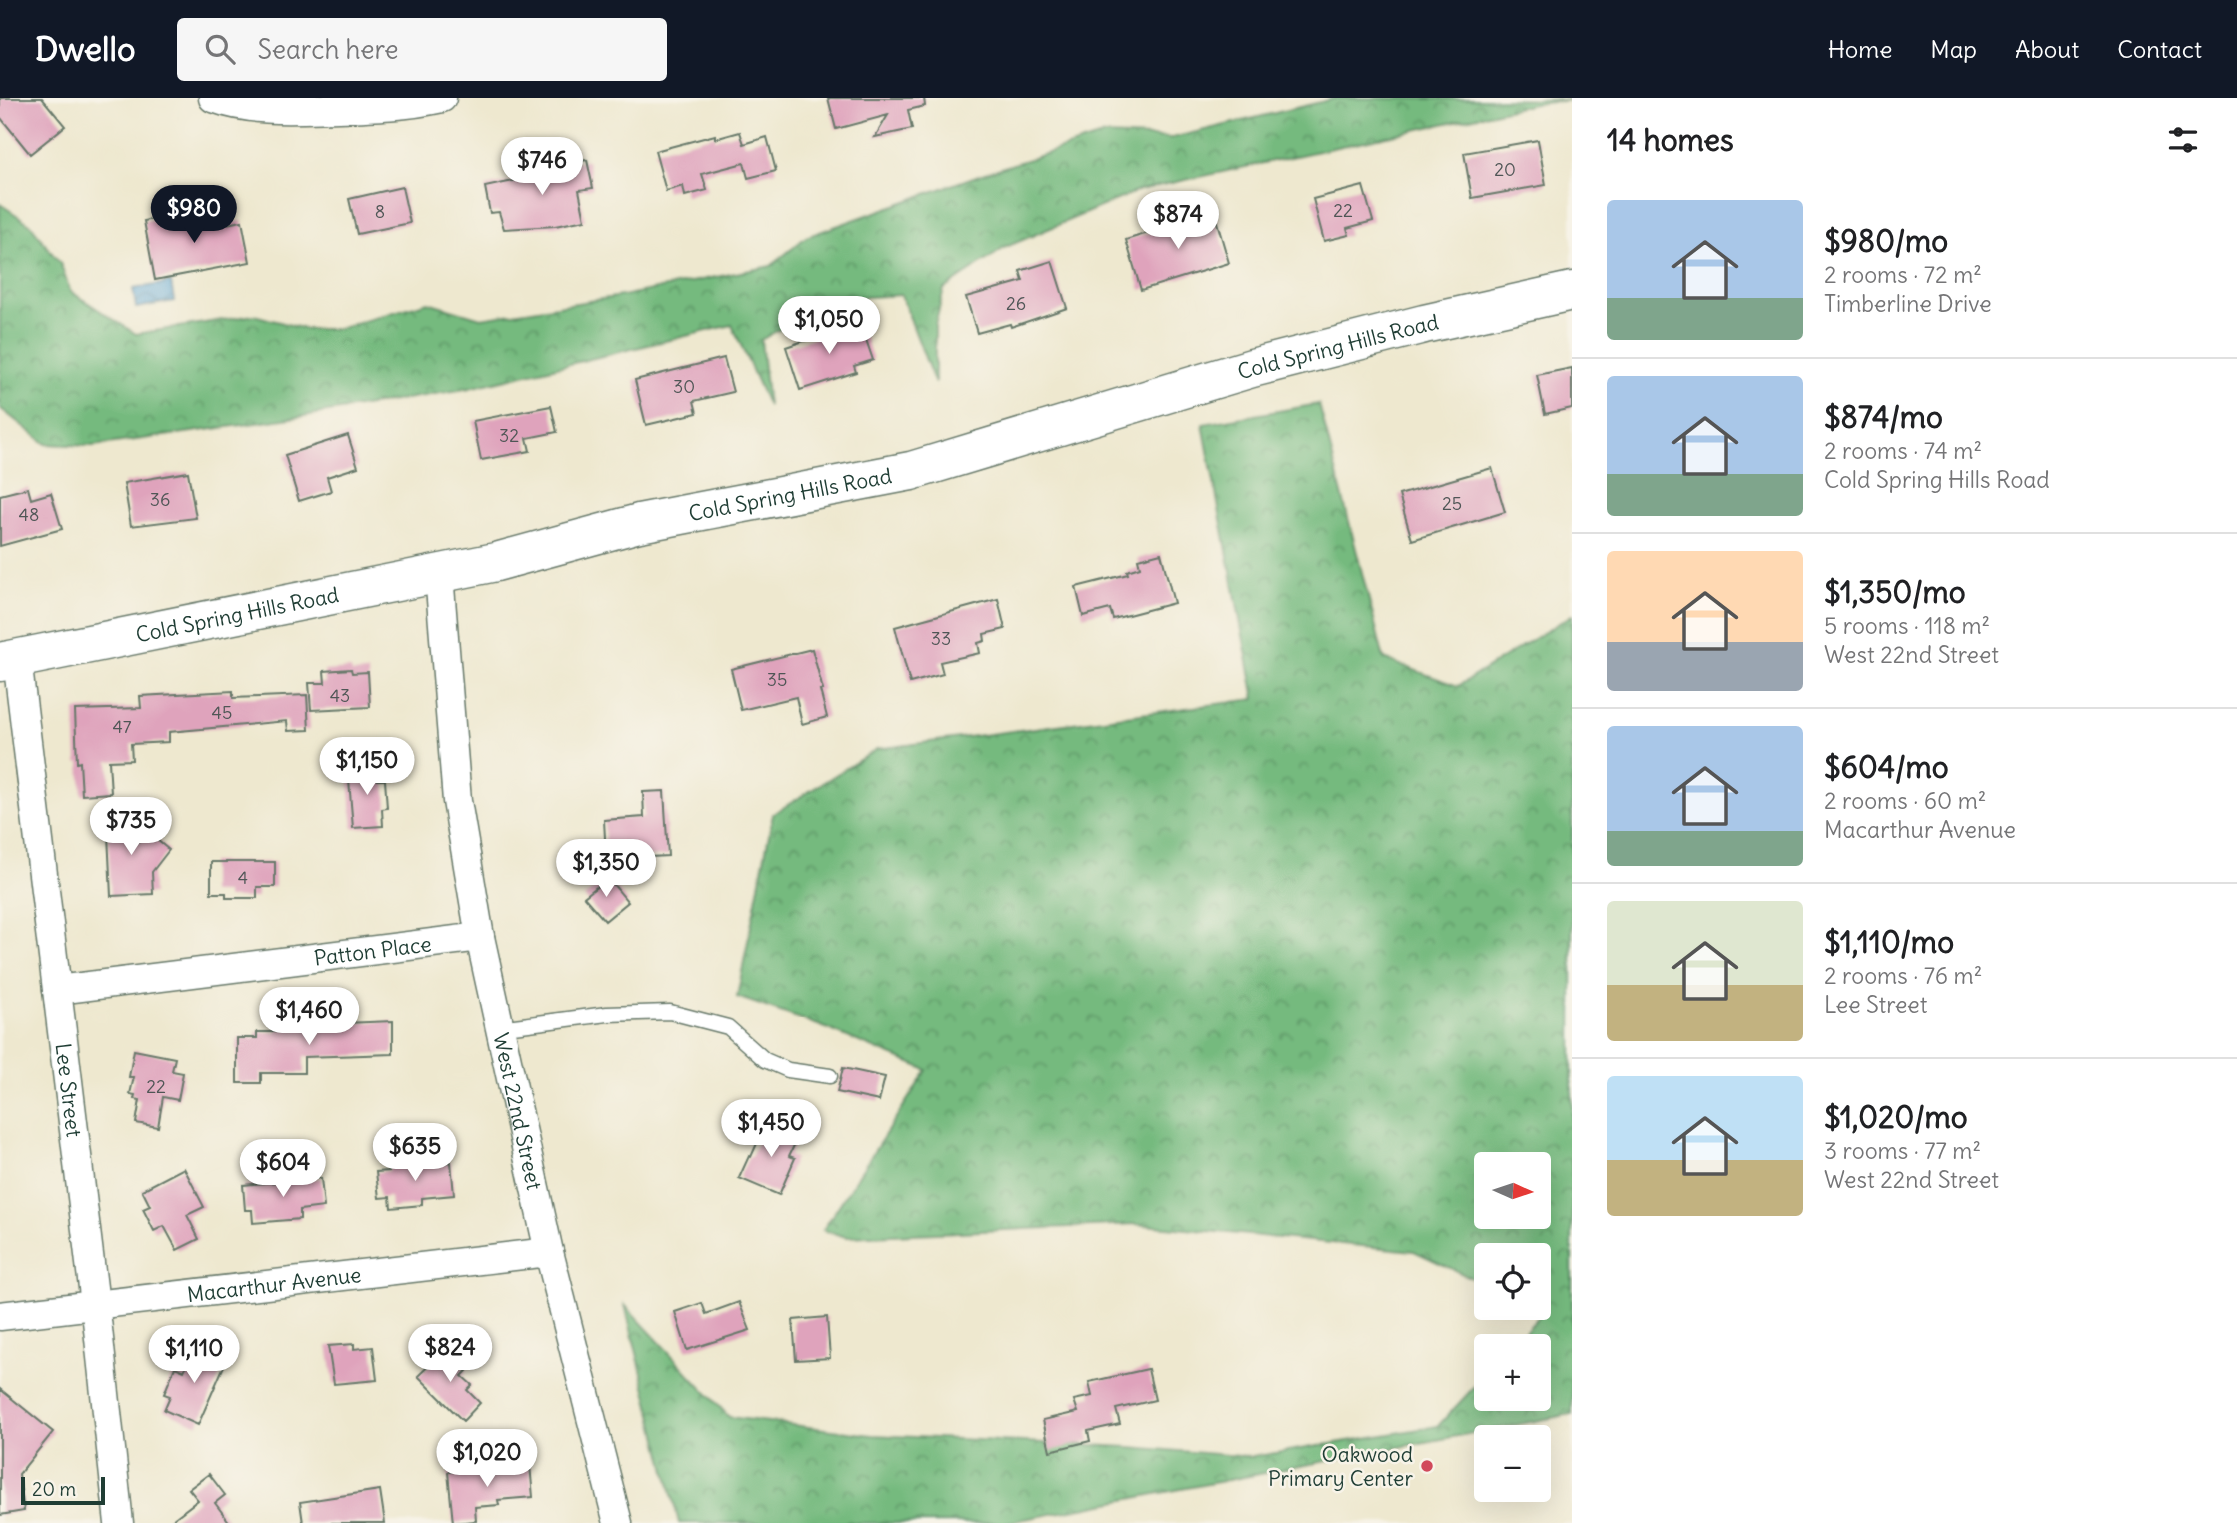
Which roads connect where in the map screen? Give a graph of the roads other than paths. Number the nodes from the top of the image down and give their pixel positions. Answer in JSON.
{"nodes":[{"id":1,"x":213,"y":98,"type":"edge"},
{"id":2,"x":442,"y":98,"type":"edge"},
{"id":3,"x":1572,"y":291,"type":"edge"},
{"id":4,"x":439,"y":574,"type":"junction"},
{"id":5,"x":9,"y":661,"type":"edge"},
{"id":6,"x":480,"y":937,"type":"junction"},
{"id":7,"x":57,"y":990,"type":"junction"},
{"id":8,"x":498,"y":1028,"type":"junction"},
{"id":9,"x":830,"y":1076,"type":"dead end"},
{"id":10,"x":549,"y":1252,"type":"junction"},
{"id":11,"x":95,"y":1304,"type":"junction"},
{"id":12,"x":0,"y":1315,"type":"edge"},
{"id":13,"x":119,"y":1523,"type":"edge"},
{"id":14,"x":618,"y":1523,"type":"edge"}],
"edges":[{"from":1,"to":2,"type":"street"},
{"from":3,"to":4,"type":"street","name":"Cold Spring Hills Road"},
{"from":4,"to":5,"type":"street","name":"Cold Spring Hills Road"},
{"from":4,"to":6,"type":"street","name":"West 22nd Street"},
{"from":5,"to":7,"type":"street","name":"Lee Street"},
{"from":6,"to":7,"type":"street","name":"Patton Place"},
{"from":6,"to":8,"type":"street","name":"West 22nd Street"},
{"from":7,"to":11,"type":"street","name":"Lee Street"},
{"from":8,"to":9,"type":"lane"},
{"from":8,"to":10,"type":"street","name":"West 22nd Street"},
{"from":10,"to":11,"type":"street","name":"Macarthur Avenue"},
{"from":10,"to":14,"type":"street","name":"West 22nd Street"},
{"from":11,"to":12,"type":"street","name":"Macarthur Avenue"},
{"from":11,"to":13,"type":"street","name":"Lee Street"}]}
